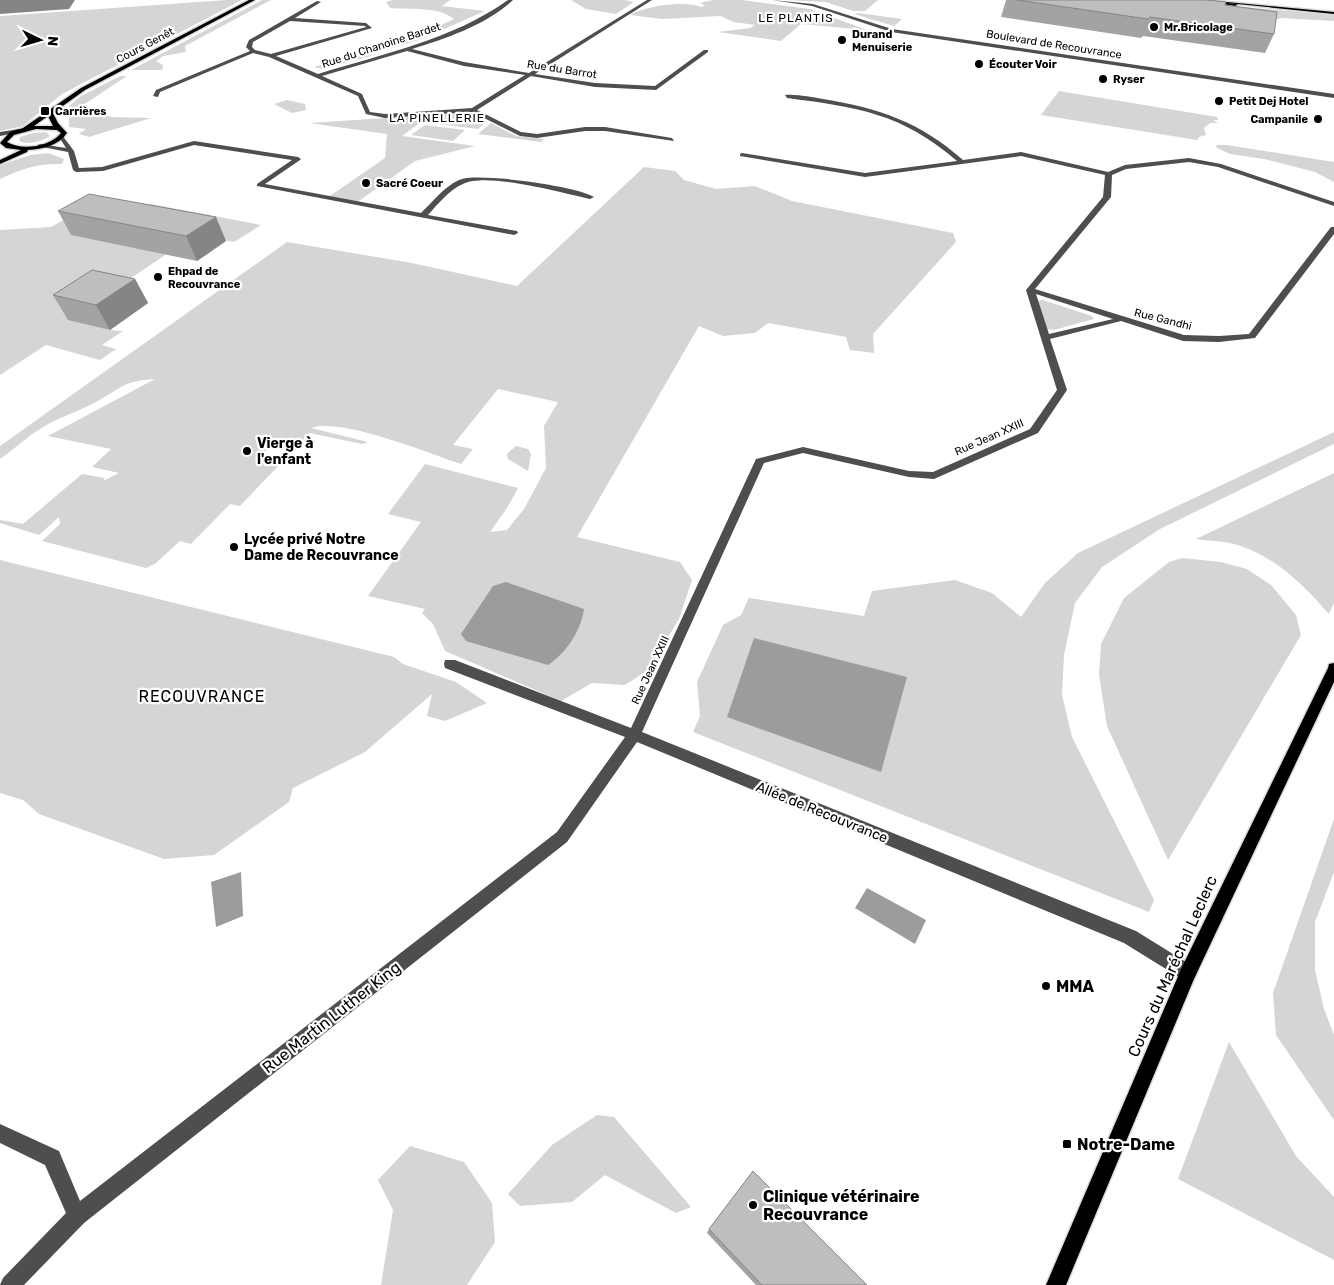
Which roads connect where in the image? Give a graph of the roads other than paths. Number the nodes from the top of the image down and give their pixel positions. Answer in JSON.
{"nodes":[{"id":1,"x":253,"y":0,"type":"edge"},
{"id":2,"x":511,"y":0,"type":"edge"},
{"id":3,"x":650,"y":0,"type":"edge"},
{"id":4,"x":660,"y":0,"type":"edge"},
{"id":5,"x":680,"y":0,"type":"edge"},
{"id":6,"x":774,"y":0,"type":"edge"},
{"id":7,"x":1198,"y":0,"type":"edge"},
{"id":8,"x":1208,"y":0,"type":"edge"},
{"id":9,"x":1269,"y":0,"type":"edge"},
{"id":10,"x":319,"y":2,"type":"dead end"},
{"id":11,"x":1235,"y":4,"type":"junction"},
{"id":12,"x":1334,"y":6,"type":"edge"},
{"id":13,"x":1334,"y":13,"type":"edge"},
{"id":14,"x":289,"y":19,"type":"junction"},
{"id":15,"x":344,"y":23,"type":"junction"},
{"id":16,"x":340,"y":36,"type":"junction"},
{"id":17,"x":406,"y":49,"type":"junction"},
{"id":18,"x":706,"y":51,"type":"dead end"},
{"id":19,"x":253,"y":52,"type":"junction"},
{"id":20,"x":271,"y":56,"type":"junction"},
{"id":21,"x":530,"y":74,"type":"junction"},
{"id":22,"x":318,"y":76,"type":"junction"},
{"id":23,"x":156,"y":96,"type":"dead end"},
{"id":24,"x":787,"y":96,"type":"dead end"},
{"id":25,"x":1334,"y":96,"type":"edge"},
{"id":26,"x":473,"y":110,"type":"junction"},
{"id":27,"x":50,"y":113,"type":"junction"},
{"id":28,"x":59,"y":128,"type":"junction"},
{"id":29,"x":22,"y":130,"type":"junction"},
{"id":30,"x":0,"y":134,"type":"edge"},
{"id":31,"x":62,"y":137,"type":"junction"},
{"id":32,"x":672,"y":140,"type":"dead end"},
{"id":33,"x":3,"y":146,"type":"edge"},
{"id":34,"x":37,"y":147,"type":"junction"},
{"id":35,"x":71,"y":151,"type":"junction"},
{"id":36,"x":742,"y":155,"type":"dead end"},
{"id":37,"x":961,"y":161,"type":"junction"},
{"id":38,"x":0,"y":162,"type":"edge"},
{"id":39,"x":1109,"y":174,"type":"junction"},
{"id":40,"x":590,"y":197,"type":"dead end"},
{"id":41,"x":1334,"y":204,"type":"edge"},
{"id":42,"x":422,"y":216,"type":"junction"},
{"id":43,"x":1334,"y":229,"type":"edge"},
{"id":44,"x":514,"y":234,"type":"dead end"},
{"id":45,"x":1030,"y":290,"type":"junction"},
{"id":46,"x":1119,"y":319,"type":"junction"},
{"id":47,"x":1046,"y":338,"type":"junction"},
{"id":48,"x":450,"y":664,"type":"dead end"},
{"id":49,"x":1334,"y":668,"type":"edge"},
{"id":50,"x":634,"y":735,"type":"junction"},
{"id":51,"x":1188,"y":973,"type":"junction"},
{"id":52,"x":0,"y":1133,"type":"edge"},
{"id":53,"x":77,"y":1216,"type":"junction"},
{"id":54,"x":10,"y":1285,"type":"edge"},
{"id":55,"x":1056,"y":1285,"type":"edge"}],
"edges":[{"from":1,"to":27,"type":"main road","name":"Cours Genêt"},
{"from":2,"to":17,"type":"street","name":"Rue du Chanoine Bardet"},
{"from":3,"to":21,"type":"street"},
{"from":4,"to":5,"type":"street"},
{"from":6,"to":25,"type":"street","name":"Boulevard de Recouvrance"},
{"from":7,"to":11,"type":"highway"},
{"from":8,"to":11,"type":"main road"},
{"from":9,"to":12,"type":"main road"},
{"from":10,"to":14,"type":"street"},
{"from":11,"to":13,"type":"main road"},
{"from":14,"to":15,"type":"street"},
{"from":14,"to":19,"type":"street"},
{"from":15,"to":16,"type":"street"},
{"from":15,"to":16,"type":"street"},
{"from":16,"to":20,"type":"street"},
{"from":17,"to":21,"type":"street","name":"Rue du Barrot"},
{"from":17,"to":22,"type":"street","name":"Rue du Chanoine Bardet"},
{"from":18,"to":21,"type":"street","name":"Rue du Barrot"},
{"from":19,"to":20,"type":"street","name":"Rue du Chanoine Bardet"},
{"from":19,"to":23,"type":"street"},
{"from":20,"to":22,"type":"street","name":"Rue du Chanoine Bardet"},
{"from":21,"to":26,"type":"street"},
{"from":22,"to":26,"type":"street"},
{"from":24,"to":37,"type":"street"},
{"from":26,"to":32,"type":"street"},
{"from":27,"to":28,"type":"main road"},
{"from":27,"to":29,"type":"main road","name":"Cours Genêt"},
{"from":28,"to":29,"type":"main road"},
{"from":28,"to":31,"type":"main road"},
{"from":29,"to":30,"type":"street"},
{"from":29,"to":33,"type":"main road","name":"Cours Genêt"},
{"from":31,"to":34,"type":"main road"},
{"from":31,"to":35,"type":"street"},
{"from":33,"to":34,"type":"main road"},
{"from":34,"to":35,"type":"street"},
{"from":34,"to":38,"type":"main road"},
{"from":35,"to":42,"type":"street"},
{"from":36,"to":37,"type":"street"},
{"from":37,"to":39,"type":"street"},
{"from":39,"to":41,"type":"street"},
{"from":39,"to":45,"type":"street"},
{"from":40,"to":42,"type":"street"},
{"from":42,"to":44,"type":"street"},
{"from":43,"to":46,"type":"street","name":"Rue Gandhi"},
{"from":45,"to":46,"type":"street","name":"Rue Gandhi"},
{"from":45,"to":47,"type":"street","name":"Rue Jean XXIII"},
{"from":46,"to":47,"type":"street"},
{"from":47,"to":50,"type":"street","name":"Rue Jean XXIII"},
{"from":48,"to":50,"type":"street","name":"Allée de Recouvrance"},
{"from":49,"to":51,"type":"main road","name":"Cours du Maréchal Leclerc"},
{"from":50,"to":51,"type":"street","name":"Allée de Recouvrance"},
{"from":50,"to":53,"type":"street","name":"Rue Martin Luther King"},
{"from":51,"to":55,"type":"main road","name":"Cours du Maréchal Leclerc"},
{"from":52,"to":53,"type":"street"},
{"from":53,"to":54,"type":"street","name":"Rue Martin Luther King"}]}
